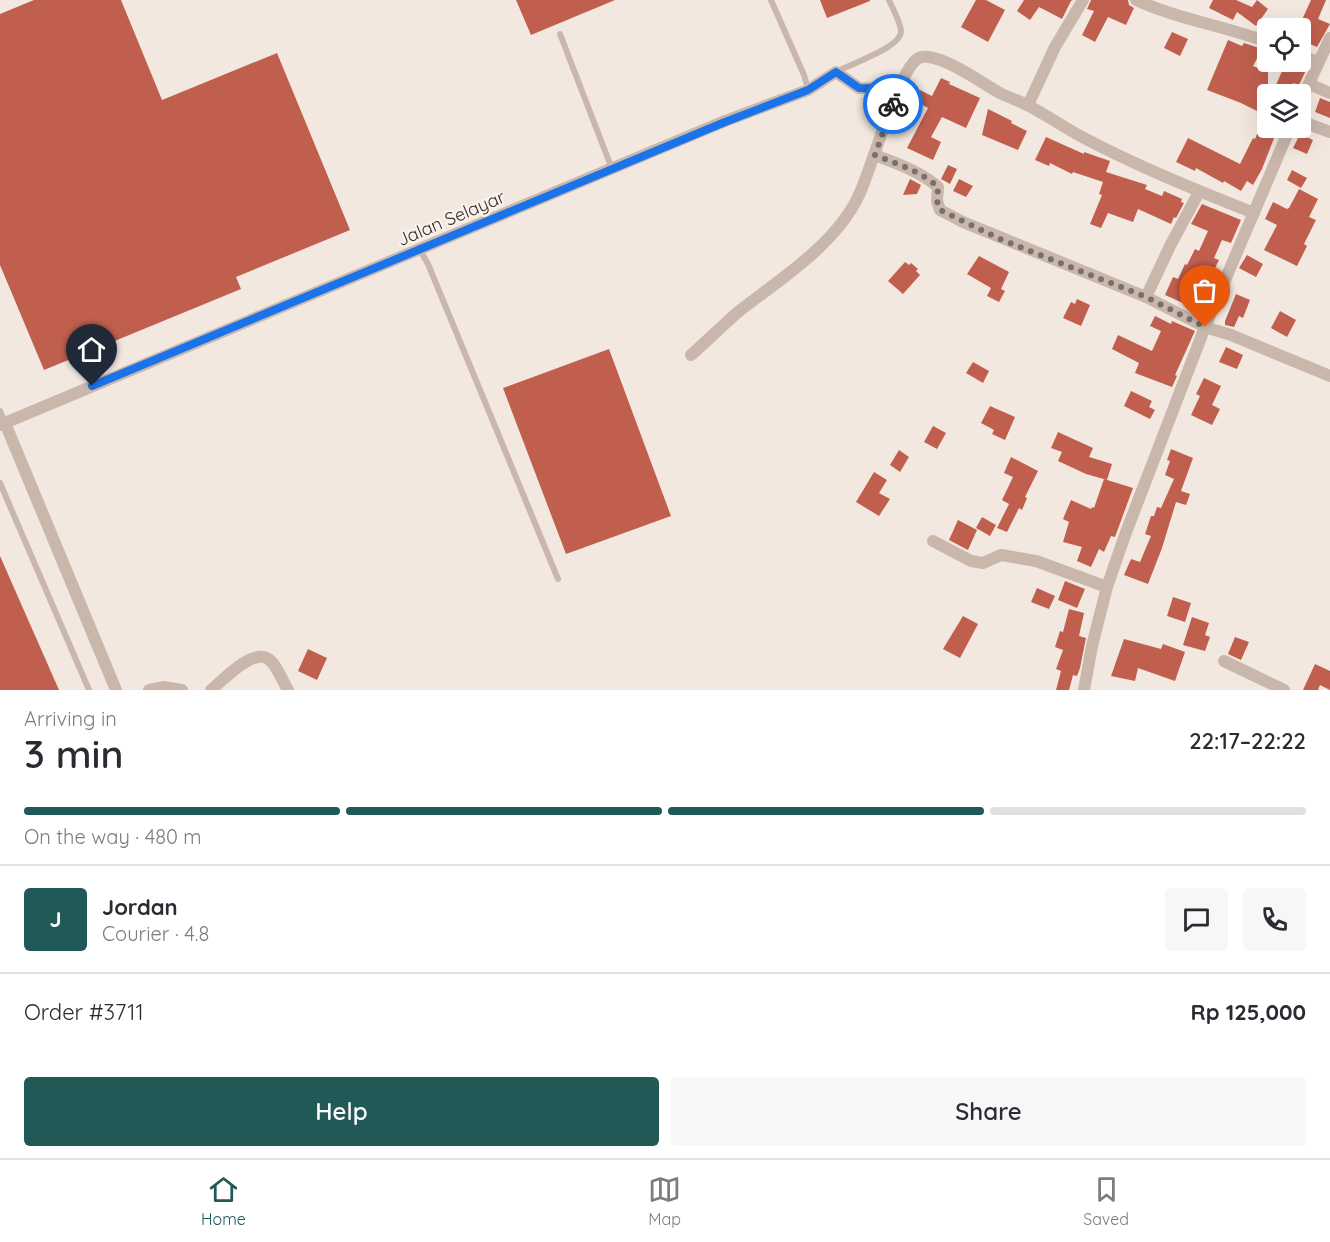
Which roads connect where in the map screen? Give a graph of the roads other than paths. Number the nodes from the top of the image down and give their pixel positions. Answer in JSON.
{"nodes":[{"id":1,"x":771,"y":0,"type":"edge"},
{"id":2,"x":889,"y":0,"type":"edge"},
{"id":3,"x":1083,"y":0,"type":"edge"},
{"id":4,"x":1136,"y":0,"type":"edge"},
{"id":5,"x":560,"y":34,"type":"dead end"},
{"id":6,"x":1257,"y":38,"type":"edge"},
{"id":7,"x":1330,"y":38,"type":"edge"},
{"id":8,"x":1311,"y":59,"type":"edge"},
{"id":9,"x":1318,"y":62,"type":"junction"},
{"id":10,"x":836,"y":72,"type":"junction"},
{"id":11,"x":1309,"y":84,"type":"edge"},
{"id":12,"x":1311,"y":85,"type":"edge"},
{"id":13,"x":900,"y":89,"type":"junction"},
{"id":14,"x":808,"y":90,"type":"junction"},
{"id":15,"x":1330,"y":93,"type":"edge"},
{"id":16,"x":1028,"y":105,"type":"junction"},
{"id":17,"x":1311,"y":125,"type":"edge"},
{"id":18,"x":1330,"y":132,"type":"edge"},
{"id":19,"x":1286,"y":138,"type":"edge"},
{"id":20,"x":875,"y":155,"type":"junction"},
{"id":21,"x":612,"y":169,"type":"junction"},
{"id":22,"x":1199,"y":192,"type":"junction"},
{"id":23,"x":1254,"y":213,"type":"junction"},
{"id":24,"x":420,"y":250,"type":"junction"},
{"id":25,"x":1146,"y":297,"type":"junction"},
{"id":26,"x":1205,"y":327,"type":"junction"},
{"id":27,"x":691,"y":355,"type":"dead end"},
{"id":28,"x":1330,"y":376,"type":"edge"},
{"id":29,"x":2,"y":420,"type":"edge"},
{"id":30,"x":0,"y":483,"type":"edge"},
{"id":31,"x":933,"y":542,"type":"dead end"},
{"id":32,"x":558,"y":579,"type":"dead end"},
{"id":33,"x":1107,"y":587,"type":"junction"},
{"id":34,"x":1224,"y":661,"type":"dead end"},
{"id":35,"x":89,"y":690,"type":"edge"},
{"id":36,"x":116,"y":690,"type":"edge"},
{"id":37,"x":149,"y":690,"type":"edge"},
{"id":38,"x":182,"y":690,"type":"edge"},
{"id":39,"x":211,"y":690,"type":"edge"},
{"id":40,"x":288,"y":690,"type":"edge"},
{"id":41,"x":1084,"y":690,"type":"edge"},
{"id":42,"x":1284,"y":690,"type":"edge"}],
"edges":[{"from":1,"to":14,"type":"lane"},
{"from":2,"to":10,"type":"lane","name":"Jalan Selayar"},
{"from":3,"to":16,"type":"street"},
{"from":4,"to":6,"type":"street"},
{"from":5,"to":21,"type":"lane"},
{"from":7,"to":9,"type":"street"},
{"from":8,"to":9,"type":"street"},
{"from":9,"to":11,"type":"street"},
{"from":10,"to":13,"type":"street"},
{"from":10,"to":14,"type":"street","name":"Jalan Selayar"},
{"from":12,"to":15,"type":"street"},
{"from":13,"to":16,"type":"street"},
{"from":13,"to":20,"type":"street"},
{"from":14,"to":21,"type":"street","name":"Jalan Selayar"},
{"from":16,"to":22,"type":"street"},
{"from":17,"to":18,"type":"street"},
{"from":19,"to":23,"type":"street"},
{"from":20,"to":25,"type":"street"},
{"from":20,"to":27,"type":"street"},
{"from":21,"to":24,"type":"street","name":"Jalan Selayar"},
{"from":22,"to":23,"type":"street"},
{"from":22,"to":25,"type":"street"},
{"from":23,"to":26,"type":"street"},
{"from":24,"to":29,"type":"street","name":"Jalan Selayar"},
{"from":24,"to":32,"type":"lane"},
{"from":25,"to":26,"type":"street"},
{"from":26,"to":28,"type":"street"},
{"from":26,"to":33,"type":"street"},
{"from":29,"to":36,"type":"street"},
{"from":30,"to":35,"type":"lane"},
{"from":31,"to":33,"type":"street"},
{"from":33,"to":41,"type":"street"},
{"from":34,"to":42,"type":"street"},
{"from":37,"to":38,"type":"street"},
{"from":39,"to":40,"type":"street"}]}
